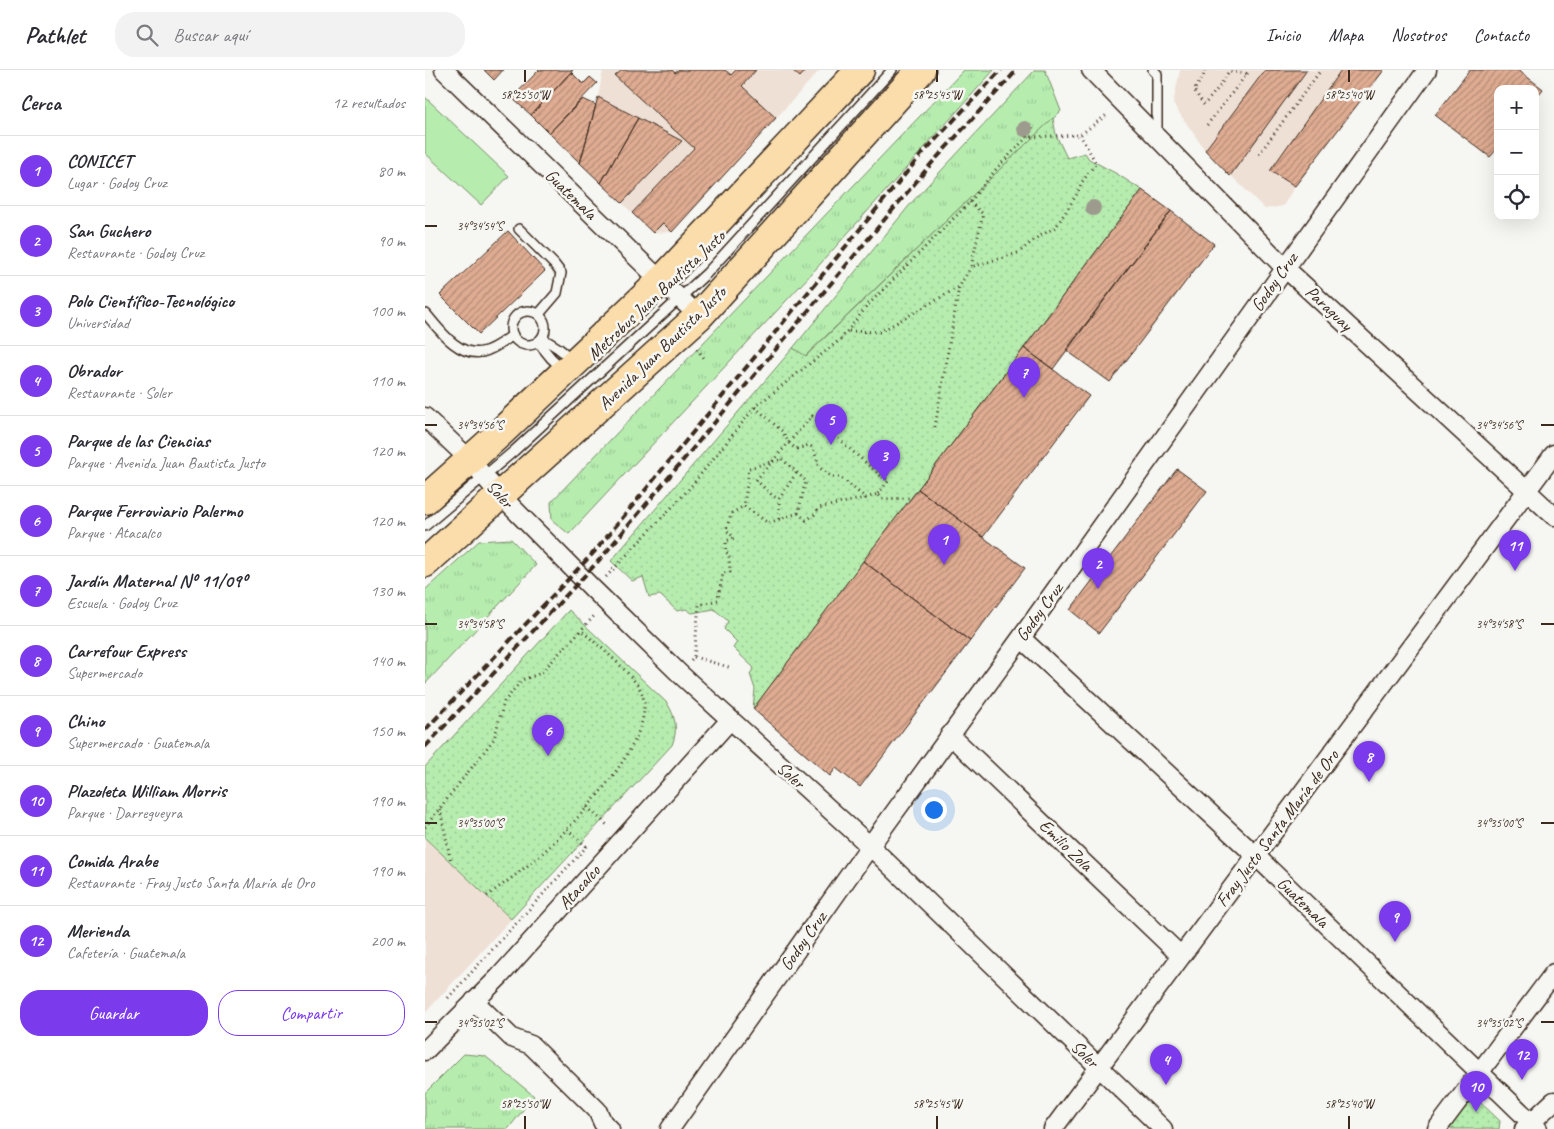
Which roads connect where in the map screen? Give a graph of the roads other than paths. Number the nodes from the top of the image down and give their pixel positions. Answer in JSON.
{"nodes":[{"id":1,"x":444,"y":70,"type":"edge"},
{"id":2,"x":861,"y":70,"type":"edge"},
{"id":3,"x":892,"y":70,"type":"edge"},
{"id":4,"x":921,"y":70,"type":"edge"},
{"id":5,"x":1091,"y":70,"type":"edge"},
{"id":6,"x":1153,"y":70,"type":"edge"},
{"id":7,"x":1427,"y":70,"type":"edge"},
{"id":8,"x":1157,"y":138,"type":"junction"},
{"id":9,"x":519,"y":229,"type":"dead end"},
{"id":10,"x":1284,"y":267,"type":"junction"},
{"id":11,"x":680,"y":299,"type":"junction"},
{"id":12,"x":426,"y":314,"type":"edge"},
{"id":13,"x":539,"y":314,"type":"junction"},
{"id":14,"x":513,"y":335,"type":"junction"},
{"id":15,"x":540,"y":340,"type":"junction"},
{"id":16,"x":570,"y":367,"type":"junction"},
{"id":17,"x":425,"y":417,"type":"edge"},
{"id":18,"x":1554,"y":454,"type":"edge"},
{"id":19,"x":485,"y":477,"type":"junction"},
{"id":20,"x":1527,"y":491,"type":"junction"},
{"id":21,"x":425,"y":500,"type":"edge"},
{"id":22,"x":1554,"y":516,"type":"edge"},
{"id":23,"x":425,"y":526,"type":"edge"},
{"id":24,"x":425,"y":563,"type":"edge"},
{"id":25,"x":1021,"y":638,"type":"junction"},
{"id":26,"x":730,"y":720,"type":"junction"},
{"id":27,"x":950,"y":735,"type":"junction"},
{"id":28,"x":870,"y":846,"type":"junction"},
{"id":29,"x":1256,"y":856,"type":"junction"},
{"id":30,"x":1181,"y":956,"type":"junction"},
{"id":31,"x":1554,"y":973,"type":"edge"},
{"id":32,"x":475,"y":1002,"type":"junction"},
{"id":33,"x":425,"y":1051,"type":"edge"},
{"id":34,"x":1099,"y":1067,"type":"junction"},
{"id":35,"x":1480,"y":1072,"type":"junction"},
{"id":36,"x":1554,"y":1101,"type":"edge"},
{"id":37,"x":1531,"y":1127,"type":"edge"},
{"id":38,"x":610,"y":1129,"type":"edge"},
{"id":39,"x":670,"y":1129,"type":"edge"},
{"id":40,"x":1053,"y":1129,"type":"edge"},
{"id":41,"x":1163,"y":1129,"type":"edge"},
{"id":42,"x":1437,"y":1129,"type":"edge"}],
"edges":[{"from":1,"to":11,"type":"street","name":"Guatemala"},
{"from":2,"to":11,"type":"main road","name":"Avenida Juan Bautista Justo"},
{"from":3,"to":11,"type":"lane","name":"Metrobus Juan Bautista Justo"},
{"from":4,"to":11,"type":"main road","name":"Avenida Juan Bautista Justo"},
{"from":5,"to":8,"type":"street","name":"Paraguay"},
{"from":6,"to":8,"type":"lane"},
{"from":7,"to":10,"type":"street","name":"Godoy Cruz"},
{"from":8,"to":10,"type":"street","name":"Paraguay"},
{"from":9,"to":13,"type":"lane"},
{"from":10,"to":20,"type":"street","name":"Paraguay"},
{"from":10,"to":25,"type":"street","name":"Godoy Cruz"},
{"from":11,"to":16,"type":"main road","name":"Avenida Juan Bautista Justo"},
{"from":11,"to":19,"type":"main road","name":"Avenida Juan Bautista Justo"},
{"from":12,"to":14,"type":"lane"},
{"from":13,"to":14,"type":"lane"},
{"from":13,"to":15,"type":"lane"},
{"from":14,"to":15,"type":"lane"},
{"from":15,"to":16,"type":"lane"},
{"from":15,"to":16,"type":"lane"},
{"from":16,"to":19,"type":"main road","name":"Avenida Juan Bautista Justo"},
{"from":17,"to":19,"type":"street","name":"Soler"},
{"from":18,"to":20,"type":"street","name":"Fray Justo Santa María de Oro"},
{"from":19,"to":21,"type":"main road","name":"Avenida Juan Bautista Justo"},
{"from":19,"to":23,"type":"lane"},
{"from":19,"to":24,"type":"main road","name":"Avenida Juan Bautista Justo"},
{"from":19,"to":26,"type":"street","name":"Soler"},
{"from":20,"to":22,"type":"street","name":"Paraguay"},
{"from":20,"to":29,"type":"street","name":"Fray Justo Santa María de Oro"},
{"from":25,"to":27,"type":"street","name":"Godoy Cruz"},
{"from":25,"to":29,"type":"street","name":"Guatemala"},
{"from":26,"to":28,"type":"street","name":"Soler"},
{"from":26,"to":32,"type":"street","name":"Atacalco"},
{"from":27,"to":28,"type":"street","name":"Godoy Cruz"},
{"from":27,"to":30,"type":"street","name":"Emilio Zola"},
{"from":28,"to":34,"type":"street","name":"Soler"},
{"from":28,"to":39,"type":"street","name":"Godoy Cruz"},
{"from":29,"to":30,"type":"street","name":"Fray Justo Santa María de Oro"},
{"from":29,"to":35,"type":"street","name":"Guatemala"},
{"from":30,"to":34,"type":"street","name":"Fray Justo Santa María de Oro"},
{"from":31,"to":35,"type":"street"},
{"from":32,"to":33,"type":"street","name":"Atacalco"},
{"from":32,"to":38,"type":"street"},
{"from":34,"to":40,"type":"street","name":"Fray Justo Santa María de Oro"},
{"from":34,"to":41,"type":"street","name":"Soler"},
{"from":35,"to":37,"type":"street","name":"Guatemala"},
{"from":35,"to":42,"type":"street"},
{"from":36,"to":37,"type":"street"}]}
